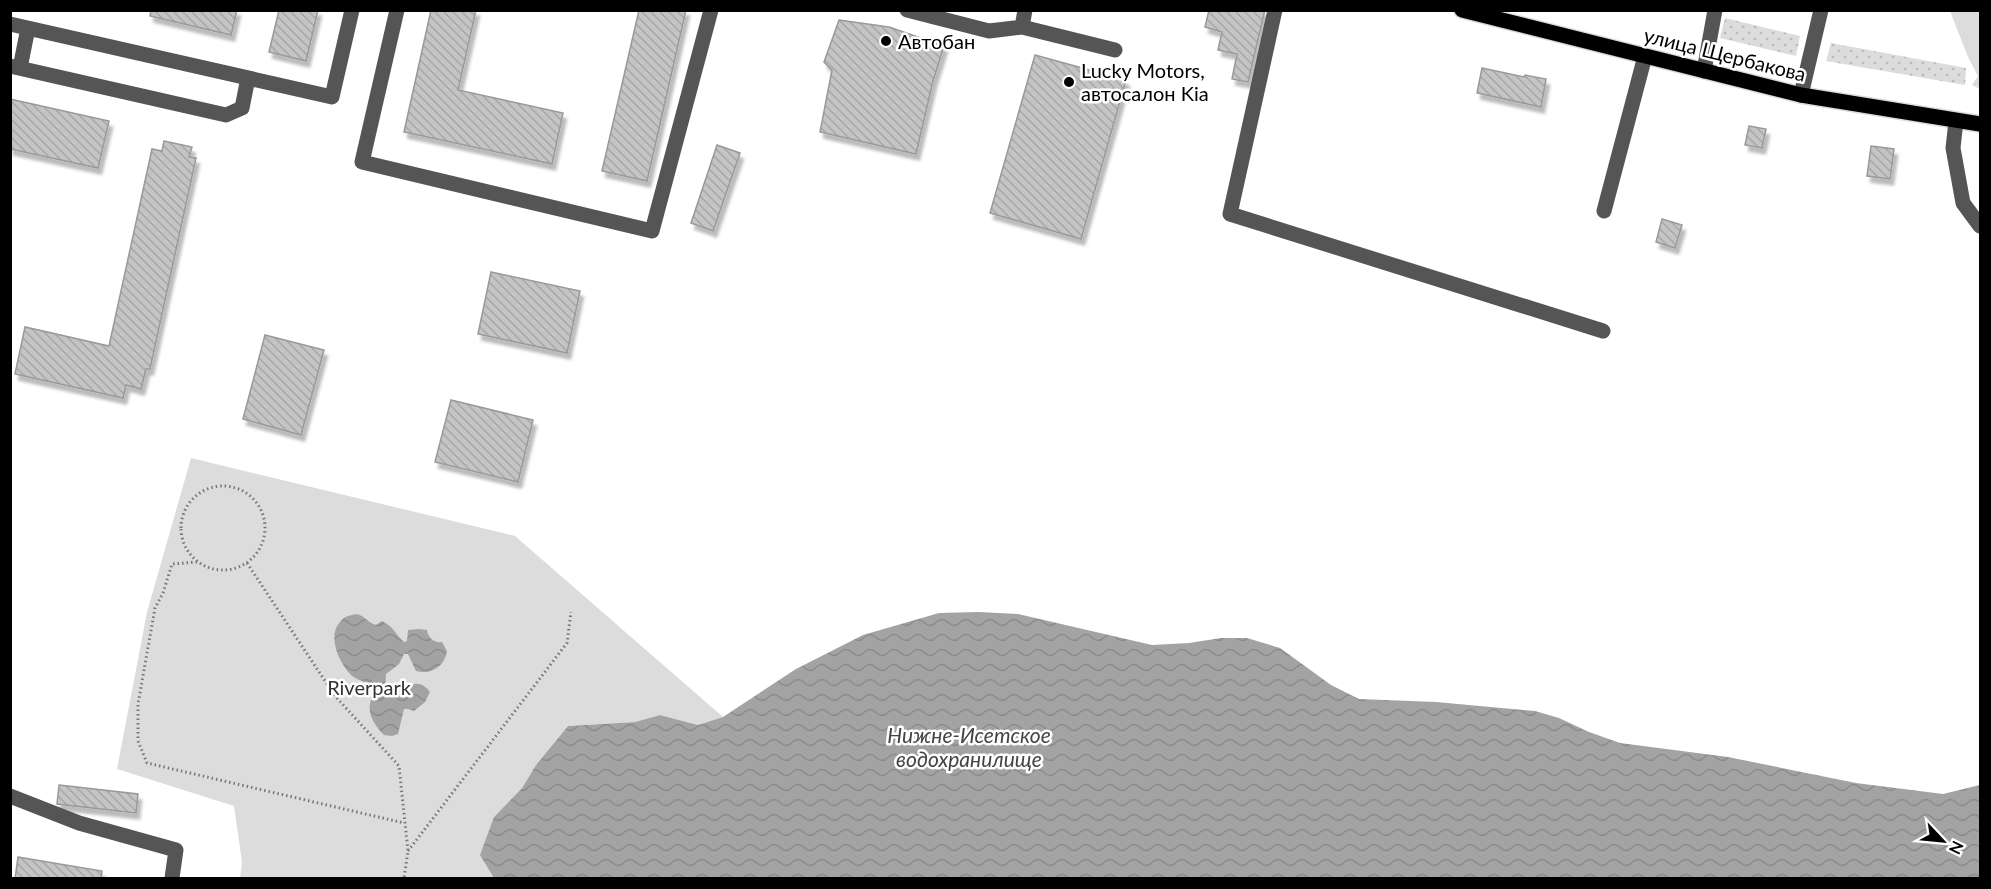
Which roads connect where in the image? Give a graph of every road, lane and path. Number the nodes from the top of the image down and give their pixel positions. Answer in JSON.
{"nodes":[{"id":1,"x":352,"y":10,"type":"edge"},
{"id":2,"x":398,"y":10,"type":"edge"},
{"id":3,"x":711,"y":10,"type":"edge"},
{"id":4,"x":907,"y":10,"type":"edge"},
{"id":5,"x":1025,"y":10,"type":"edge"},
{"id":6,"x":1275,"y":10,"type":"edge"},
{"id":7,"x":1461,"y":10,"type":"edge"},
{"id":8,"x":1715,"y":10,"type":"edge"},
{"id":9,"x":1821,"y":10,"type":"edge"},
{"id":10,"x":10,"y":24,"type":"edge"},
{"id":11,"x":1022,"y":27,"type":"junction"},
{"id":12,"x":28,"y":28,"type":"junction"},
{"id":13,"x":1115,"y":50,"type":"dead end"},
{"id":14,"x":1645,"y":56,"type":"junction"},
{"id":15,"x":15,"y":67,"type":"edge"},
{"id":16,"x":1704,"y":71,"type":"junction"},
{"id":17,"x":248,"y":78,"type":"junction"},
{"id":18,"x":1801,"y":95,"type":"junction"},
{"id":19,"x":1956,"y":121,"type":"junction"},
{"id":20,"x":1980,"y":124,"type":"edge"},
{"id":21,"x":1604,"y":211,"type":"dead end"},
{"id":22,"x":1980,"y":226,"type":"edge"},
{"id":23,"x":1603,"y":331,"type":"dead end"},
{"id":24,"x":197,"y":562,"type":"junction"},
{"id":25,"x":247,"y":563,"type":"junction"},
{"id":26,"x":571,"y":612,"type":"dead end"},
{"id":27,"x":10,"y":796,"type":"edge"},
{"id":28,"x":404,"y":823,"type":"junction"},
{"id":29,"x":408,"y":851,"type":"junction"},
{"id":30,"x":172,"y":879,"type":"edge"},
{"id":31,"x":404,"y":879,"type":"edge"}],
"edges":[{"from":1,"to":17,"type":"lane"},
{"from":2,"to":3,"type":"lane"},
{"from":4,"to":11,"type":"lane"},
{"from":5,"to":11,"type":"lane"},
{"from":6,"to":23,"type":"lane"},
{"from":7,"to":14,"type":"main road","name":"улица Щербакова"},
{"from":8,"to":16,"type":"lane"},
{"from":9,"to":18,"type":"lane"},
{"from":10,"to":12,"type":"lane"},
{"from":11,"to":13,"type":"lane"},
{"from":12,"to":15,"type":"lane"},
{"from":12,"to":17,"type":"lane"},
{"from":14,"to":16,"type":"main road","name":"улица Щербакова"},
{"from":14,"to":21,"type":"lane"},
{"from":15,"to":17,"type":"lane"},
{"from":16,"to":18,"type":"main road","name":"улица Щербакова"},
{"from":18,"to":19,"type":"main road","name":"улица Щербакова"},
{"from":19,"to":20,"type":"main road","name":"улица Щербакова"},
{"from":19,"to":22,"type":"lane"},
{"from":24,"to":25,"type":"path"},
{"from":24,"to":25,"type":"path"},
{"from":24,"to":28,"type":"path"},
{"from":25,"to":28,"type":"path"},
{"from":26,"to":29,"type":"path"},
{"from":27,"to":30,"type":"lane"},
{"from":28,"to":29,"type":"path"},
{"from":29,"to":31,"type":"path"}]}
